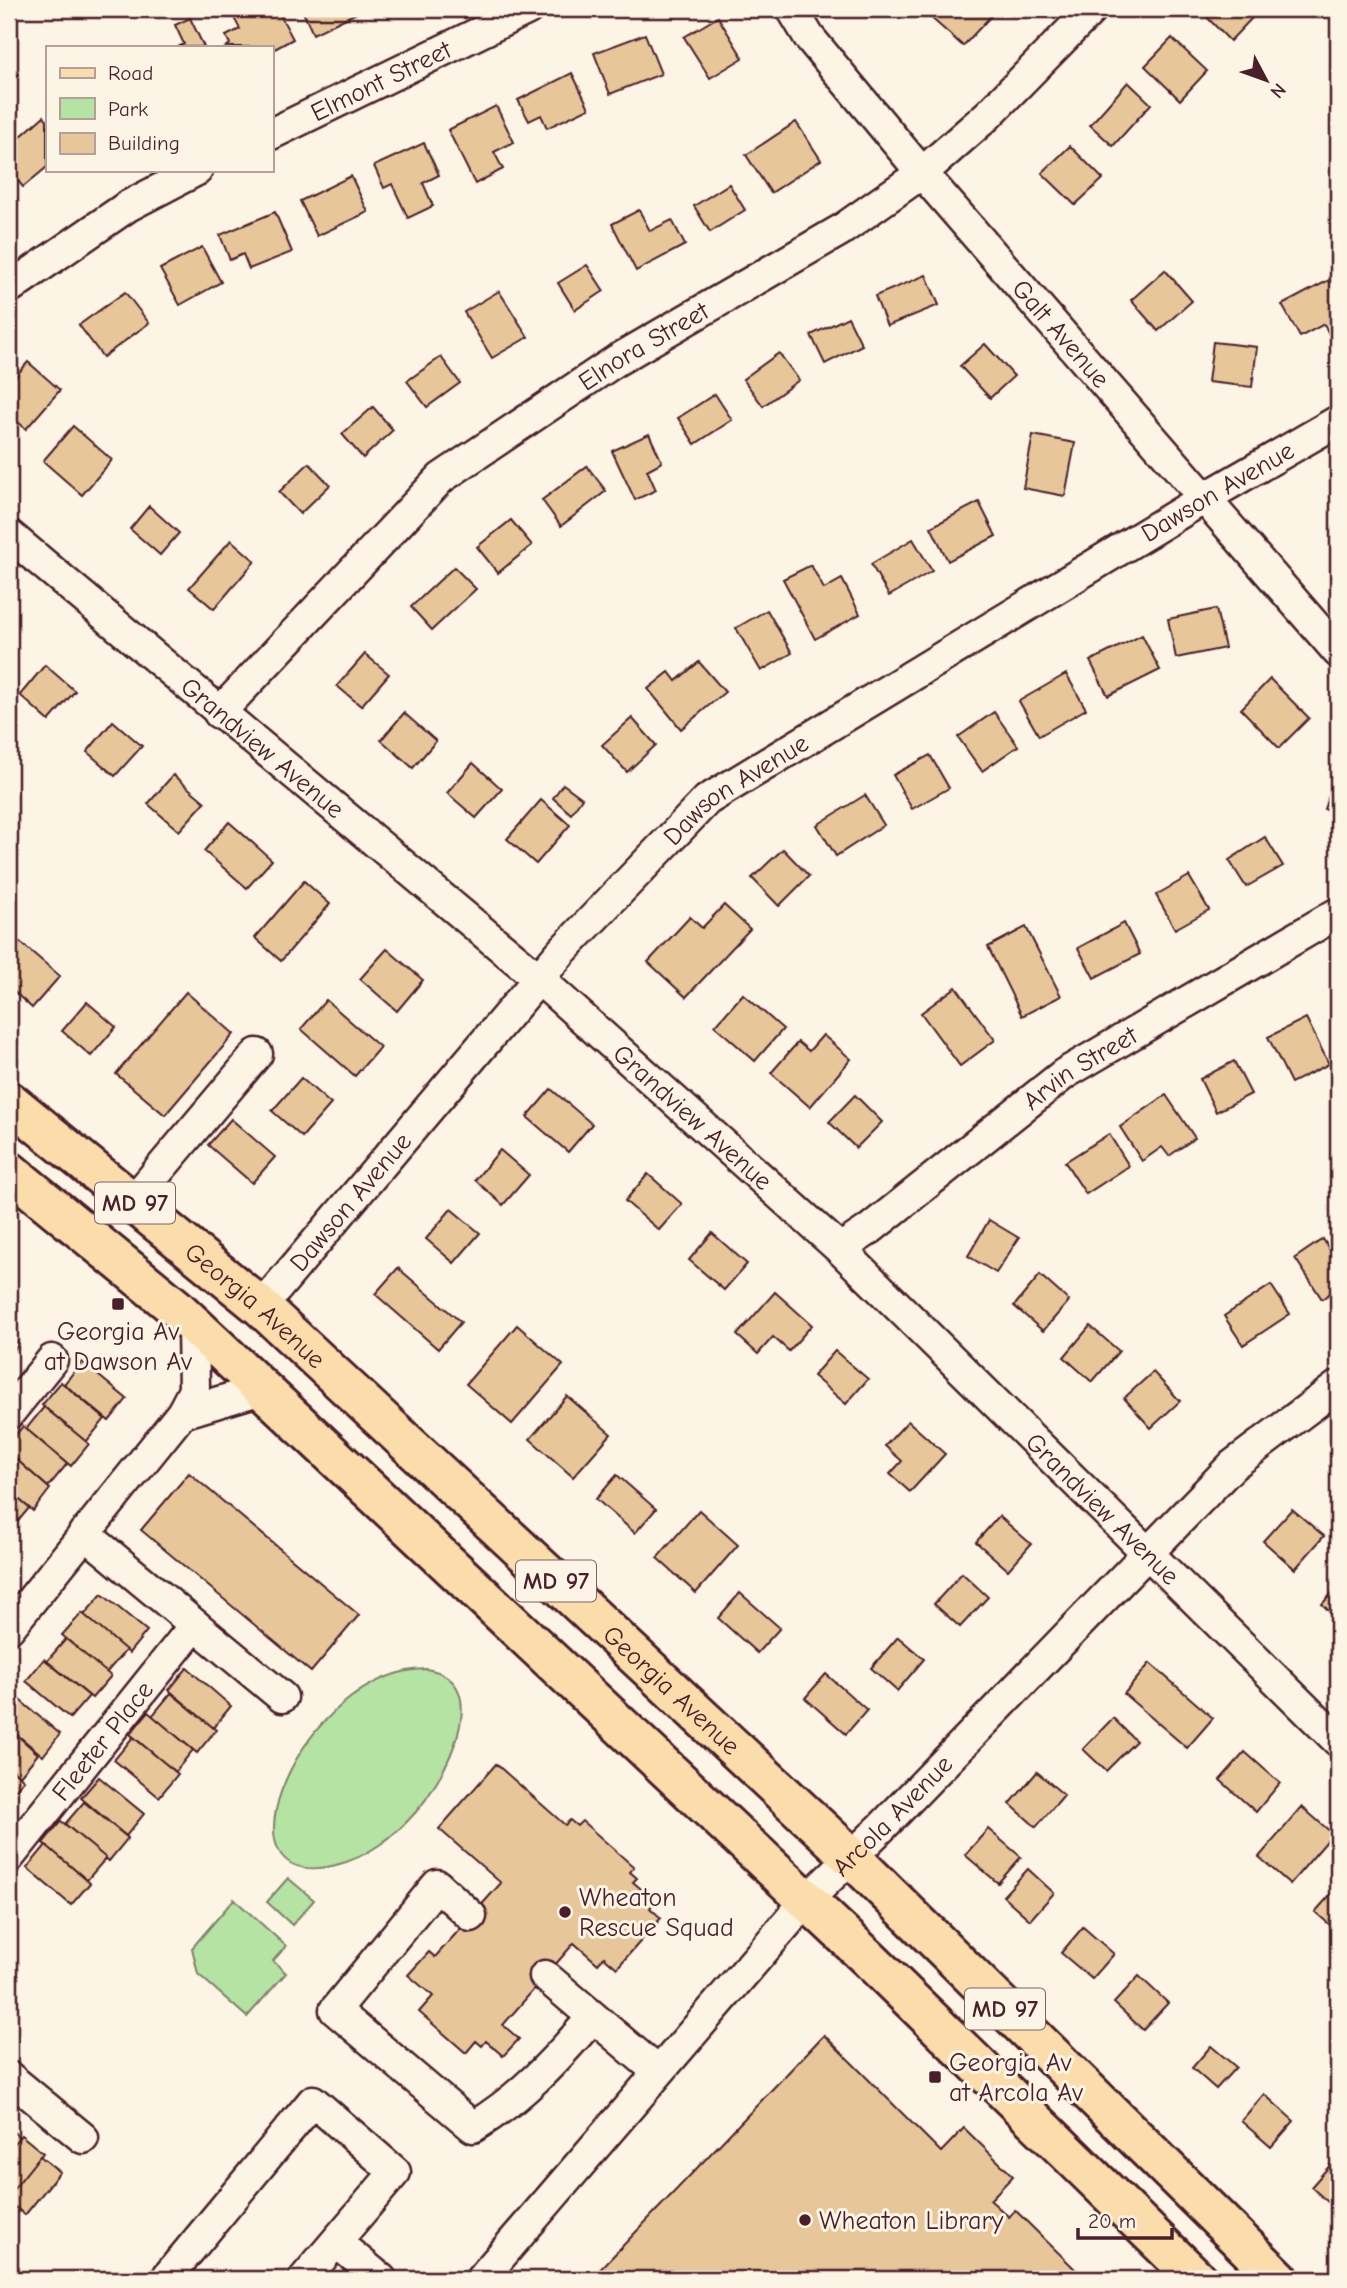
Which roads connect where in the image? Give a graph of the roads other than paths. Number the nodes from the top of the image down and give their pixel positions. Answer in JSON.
{"nodes":[{"id":1,"x":528,"y":9,"type":"edge"},
{"id":2,"x":792,"y":9,"type":"edge"},
{"id":3,"x":1092,"y":9,"type":"edge"},
{"id":4,"x":273,"y":133,"type":"edge"},
{"id":5,"x":193,"y":172,"type":"edge"},
{"id":6,"x":922,"y":173,"type":"junction"},
{"id":7,"x":9,"y":288,"type":"edge"},
{"id":8,"x":1338,"y":421,"type":"edge"},
{"id":9,"x":1203,"y":499,"type":"junction"},
{"id":10,"x":9,"y":535,"type":"edge"},
{"id":11,"x":1338,"y":652,"type":"edge"},
{"id":12,"x":219,"y":712,"type":"junction"},
{"id":13,"x":1338,"y":913,"type":"edge"},
{"id":14,"x":538,"y":978,"type":"junction"},
{"id":15,"x":257,"y":1054,"type":"dead end"},
{"id":16,"x":9,"y":1101,"type":"edge"},
{"id":17,"x":9,"y":1171,"type":"edge"},
{"id":18,"x":132,"y":1201,"type":"junction"},
{"id":19,"x":841,"y":1249,"type":"junction"},
{"id":20,"x":160,"y":1295,"type":"junction"},
{"id":21,"x":261,"y":1307,"type":"junction"},
{"id":22,"x":193,"y":1325,"type":"junction"},
{"id":23,"x":52,"y":1360,"type":"dead end"},
{"id":24,"x":1338,"y":1387,"type":"edge"},
{"id":25,"x":262,"y":1390,"type":"junction"},
{"id":26,"x":9,"y":1413,"type":"edge"},
{"id":27,"x":182,"y":1413,"type":"junction"},
{"id":28,"x":84,"y":1533,"type":"junction"},
{"id":29,"x":1146,"y":1552,"type":"junction"},
{"id":30,"x":195,"y":1625,"type":"junction"},
{"id":31,"x":9,"y":1628,"type":"edge"},
{"id":32,"x":282,"y":1697,"type":"dead end"},
{"id":33,"x":1338,"y":1741,"type":"edge"},
{"id":34,"x":850,"y":1856,"type":"junction"},
{"id":35,"x":9,"y":1857,"type":"edge"},
{"id":36,"x":806,"y":1901,"type":"junction"},
{"id":37,"x":471,"y":1916,"type":"dead end"},
{"id":38,"x":545,"y":1976,"type":"dead end"},
{"id":39,"x":592,"y":2018,"type":"junction"},
{"id":40,"x":657,"y":2071,"type":"junction"},
{"id":41,"x":9,"y":2077,"type":"edge"},
{"id":42,"x":83,"y":2138,"type":"dead end"},
{"id":43,"x":337,"y":2242,"type":"junction"},
{"id":44,"x":172,"y":2279,"type":"edge"},
{"id":45,"x":304,"y":2279,"type":"edge"},
{"id":46,"x":381,"y":2279,"type":"edge"},
{"id":47,"x":481,"y":2279,"type":"edge"},
{"id":48,"x":1197,"y":2279,"type":"edge"},
{"id":49,"x":1279,"y":2279,"type":"edge"}],
"edges":[{"from":1,"to":4,"type":"street","name":"Elmont Street"},
{"from":2,"to":6,"type":"street","name":"Galt Avenue"},
{"from":3,"to":6,"type":"street","name":"Elnora Street"},
{"from":5,"to":7,"type":"street"},
{"from":6,"to":9,"type":"street","name":"Galt Avenue"},
{"from":6,"to":12,"type":"street","name":"Elnora Street"},
{"from":8,"to":9,"type":"street","name":"Dawson Avenue"},
{"from":9,"to":11,"type":"street","name":"Galt Avenue"},
{"from":9,"to":14,"type":"street","name":"Dawson Avenue"},
{"from":10,"to":12,"type":"street","name":"Grandview Avenue"},
{"from":12,"to":14,"type":"street","name":"Grandview Avenue"},
{"from":13,"to":19,"type":"street","name":"Arvin Street"},
{"from":14,"to":19,"type":"street","name":"Grandview Avenue"},
{"from":14,"to":21,"type":"street","name":"Dawson Avenue"},
{"from":15,"to":18,"type":"street"},
{"from":16,"to":18,"type":"main road","name":"Georgia Avenue","number":"MD 97"},
{"from":17,"to":20,"type":"main road","name":"Georgia Avenue","number":"MD 97"},
{"from":18,"to":21,"type":"main road","name":"Georgia Avenue","number":"MD 97"},
{"from":19,"to":29,"type":"street","name":"Grandview Avenue"},
{"from":20,"to":21,"type":"main road"},
{"from":20,"to":22,"type":"main road","name":"Georgia Avenue","number":"MD 97"},
{"from":21,"to":25,"type":"main road"},
{"from":21,"to":34,"type":"main road","name":"Georgia Avenue","number":"MD 97"},
{"from":22,"to":25,"type":"main road","name":"Georgia Avenue","number":"MD 97"},
{"from":22,"to":27,"type":"street"},
{"from":23,"to":26,"type":"street"},
{"from":24,"to":29,"type":"street","name":"Arcola Avenue"},
{"from":25,"to":27,"type":"street"},
{"from":25,"to":36,"type":"main road","name":"Georgia Avenue","number":"MD 97"},
{"from":27,"to":28,"type":"street"},
{"from":28,"to":30,"type":"street"},
{"from":28,"to":31,"type":"street"},
{"from":29,"to":33,"type":"street","name":"Grandview Avenue"},
{"from":29,"to":34,"type":"street","name":"Arcola Avenue"},
{"from":30,"to":32,"type":"street"},
{"from":30,"to":35,"type":"street","name":"Fleeter Place"},
{"from":34,"to":36,"type":"street","name":"Arcola Avenue"},
{"from":34,"to":49,"type":"main road","name":"Georgia Avenue","number":"MD 97"},
{"from":36,"to":40,"type":"street","name":"Arcola Avenue"},
{"from":36,"to":48,"type":"main road","name":"Georgia Avenue","number":"MD 97"},
{"from":37,"to":39,"type":"street"},
{"from":38,"to":39,"type":"street"},
{"from":39,"to":40,"type":"street"},
{"from":40,"to":47,"type":"street","name":"Arcola Avenue"},
{"from":41,"to":42,"type":"street"},
{"from":43,"to":44,"type":"street"},
{"from":43,"to":45,"type":"street"},
{"from":43,"to":46,"type":"street"}]}
